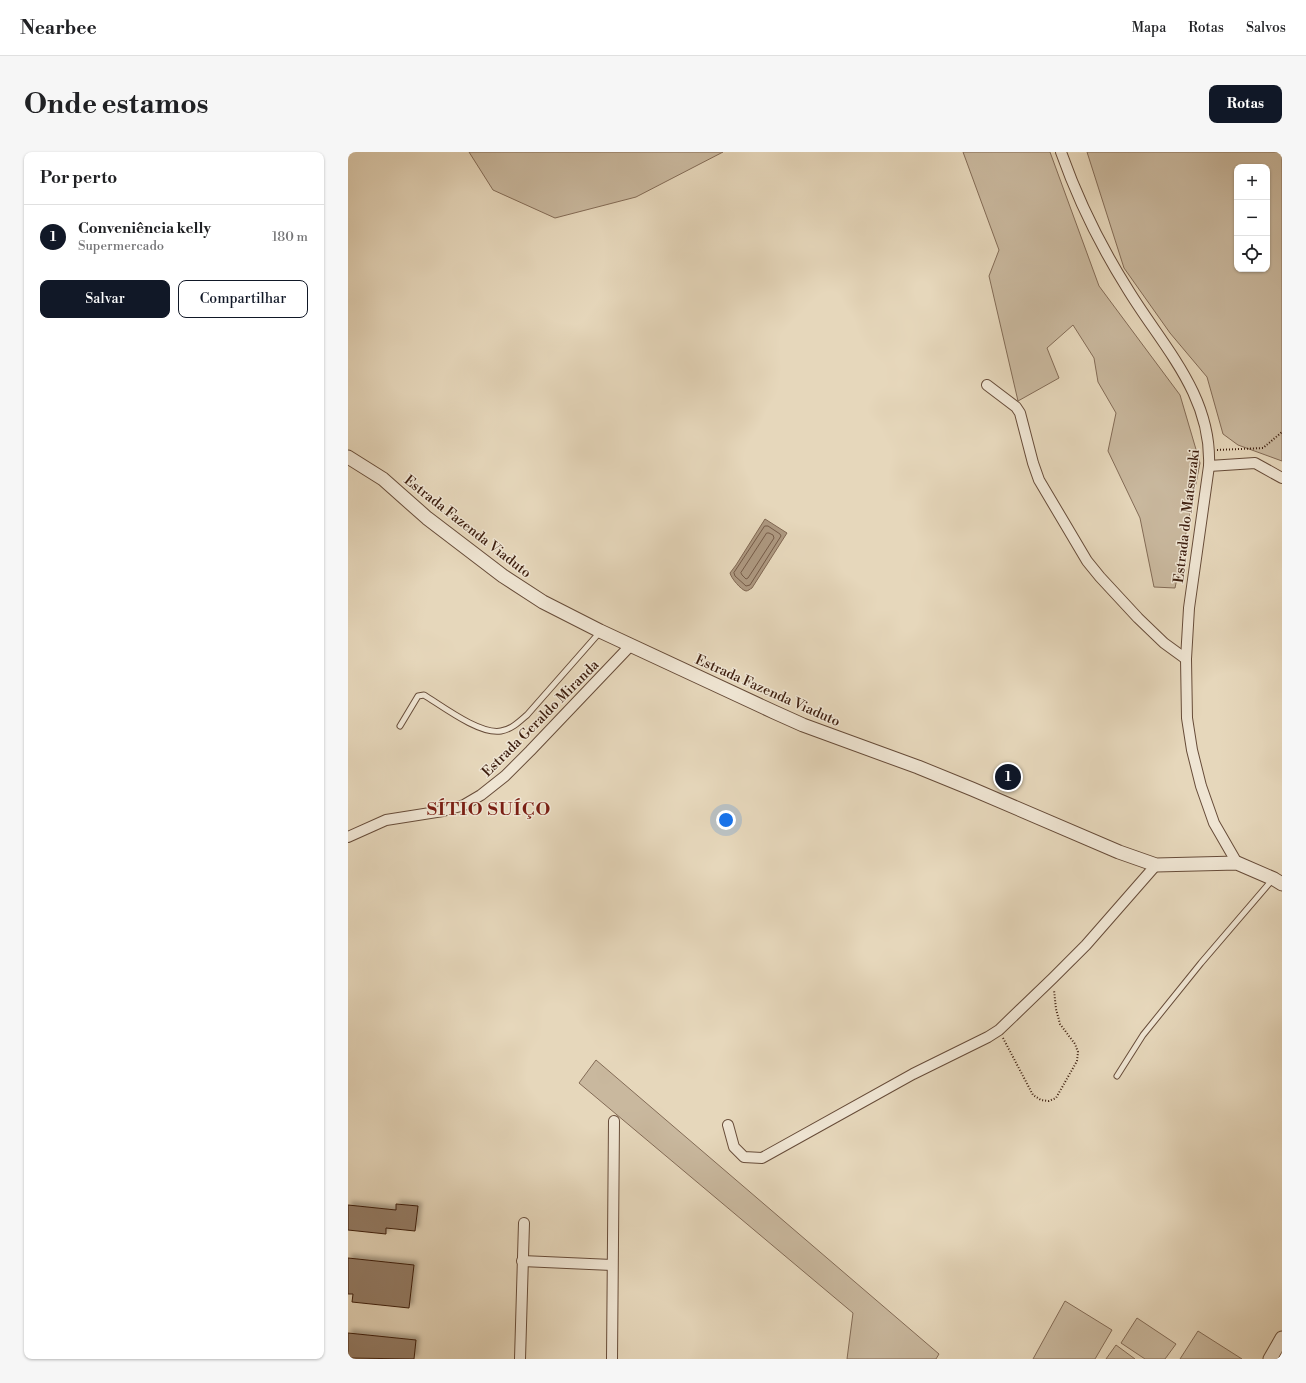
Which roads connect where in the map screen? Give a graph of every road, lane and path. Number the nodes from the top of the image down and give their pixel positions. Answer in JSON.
{"nodes":[{"id":1,"x":1061,"y":152,"type":"edge"},
{"id":2,"x":987,"y":385,"type":"dead end"},
{"id":3,"x":1282,"y":432,"type":"edge"},
{"id":4,"x":1209,"y":451,"type":"junction"},
{"id":5,"x":348,"y":457,"type":"edge"},
{"id":6,"x":1209,"y":466,"type":"junction"},
{"id":7,"x":1282,"y":478,"type":"edge"},
{"id":8,"x":600,"y":631,"type":"junction"},
{"id":9,"x":632,"y":645,"type":"junction"},
{"id":10,"x":1186,"y":659,"type":"junction"},
{"id":11,"x":400,"y":726,"type":"dead end"},
{"id":12,"x":348,"y":837,"type":"edge"},
{"id":13,"x":1237,"y":863,"type":"junction"},
{"id":14,"x":1156,"y":866,"type":"junction"},
{"id":15,"x":1278,"y":881,"type":"edge"},
{"id":16,"x":1053,"y":978,"type":"junction"},
{"id":17,"x":999,"y":1030,"type":"junction"},
{"id":18,"x":1117,"y":1076,"type":"dead end"},
{"id":19,"x":614,"y":1120,"type":"dead end"},
{"id":20,"x":728,"y":1125,"type":"dead end"},
{"id":21,"x":524,"y":1223,"type":"dead end"},
{"id":22,"x":522,"y":1261,"type":"junction"},
{"id":23,"x":612,"y":1265,"type":"junction"},
{"id":24,"x":1281,"y":1342,"type":"edge"},
{"id":25,"x":520,"y":1359,"type":"edge"},
{"id":26,"x":612,"y":1359,"type":"edge"},
{"id":27,"x":1270,"y":1359,"type":"edge"}],
"edges":[{"from":1,"to":4,"type":"street","name":"Estrada do Matsuzaki"},
{"from":2,"to":10,"type":"street"},
{"from":3,"to":4,"type":"path"},
{"from":4,"to":6,"type":"street","name":"Estrada do Matsuzaki"},
{"from":5,"to":8,"type":"street","name":"Estrada Fazenda Viaduto"},
{"from":6,"to":7,"type":"street"},
{"from":6,"to":10,"type":"street","name":"Estrada do Matsuzaki"},
{"from":8,"to":9,"type":"street","name":"Estrada Fazenda Viaduto"},
{"from":8,"to":11,"type":"lane"},
{"from":9,"to":12,"type":"street","name":"Estrada Geraldo Miranda"},
{"from":9,"to":14,"type":"street","name":"Estrada Fazenda Viaduto"},
{"from":10,"to":13,"type":"street","name":"Estrada do Matsuzaki"},
{"from":13,"to":14,"type":"street","name":"Estrada Fazenda Viaduto"},
{"from":13,"to":15,"type":"street","name":"Estrada Fazenda Viaduto"},
{"from":14,"to":16,"type":"street"},
{"from":15,"to":18,"type":"lane"},
{"from":16,"to":17,"type":"street"},
{"from":16,"to":17,"type":"path"},
{"from":17,"to":20,"type":"street"},
{"from":19,"to":23,"type":"street"},
{"from":21,"to":22,"type":"street"},
{"from":22,"to":23,"type":"street"},
{"from":22,"to":25,"type":"street"},
{"from":23,"to":26,"type":"street"},
{"from":24,"to":27,"type":"street"}]}
